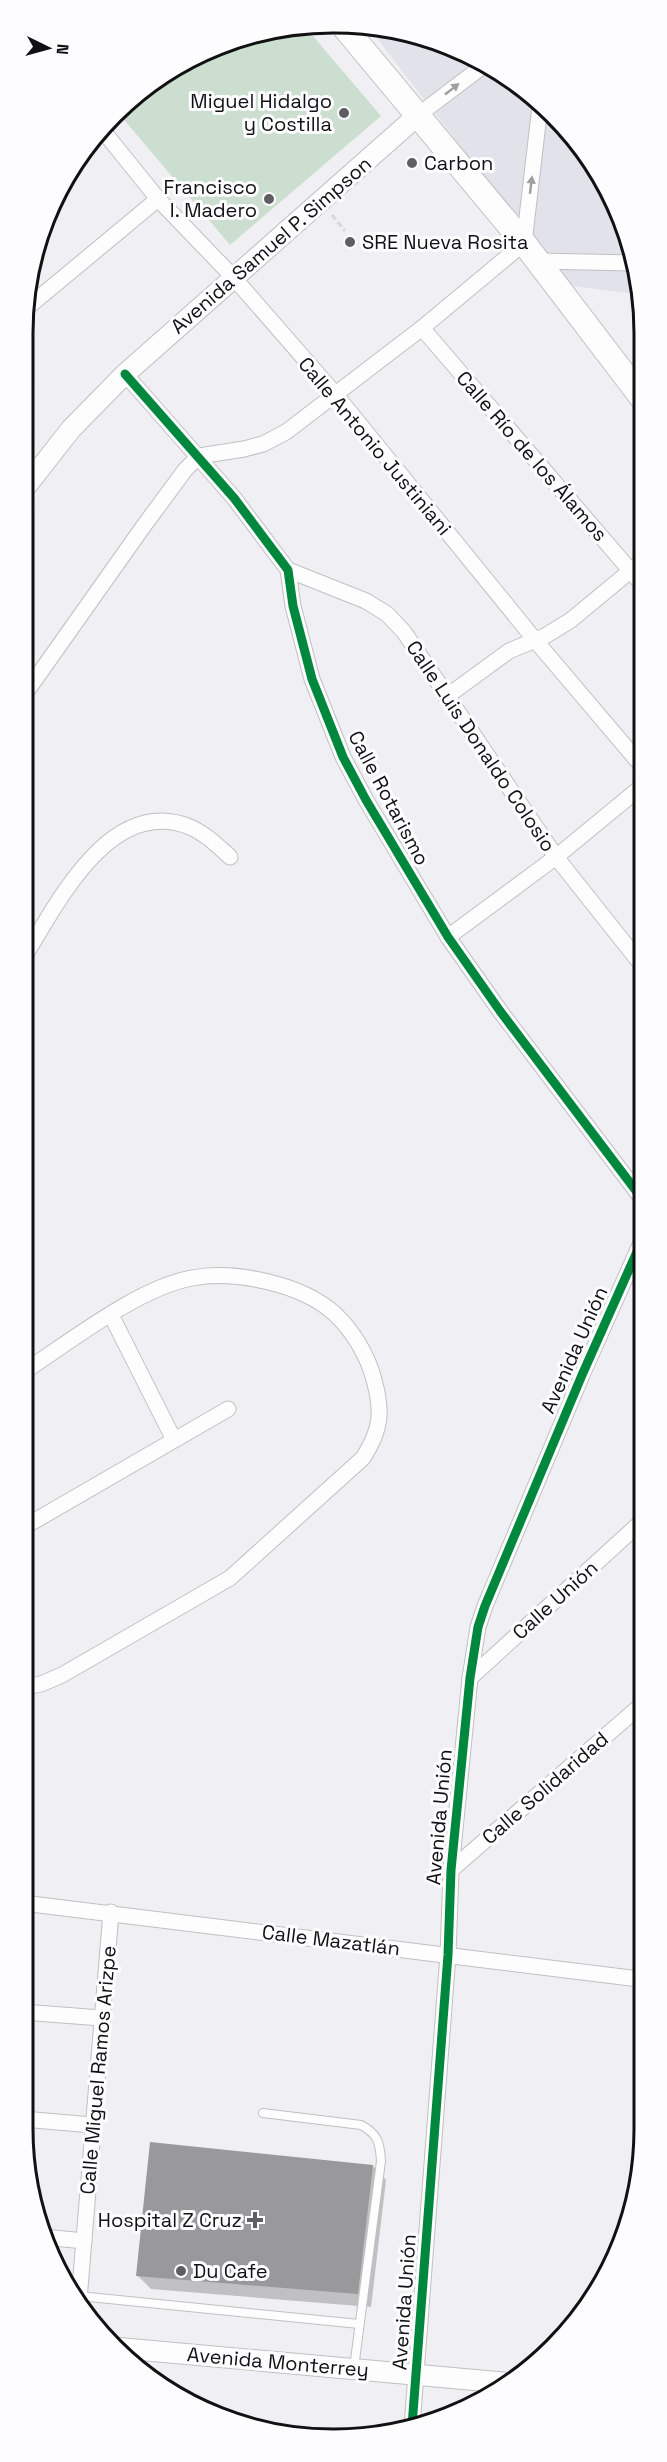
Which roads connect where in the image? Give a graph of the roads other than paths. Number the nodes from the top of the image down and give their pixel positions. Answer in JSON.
{"nodes":[{"id":1,"x":350,"y":34,"type":"edge"},
{"id":2,"x":478,"y":70,"type":"edge"},
{"id":3,"x":539,"y":115,"type":"edge"},
{"id":4,"x":417,"y":116,"type":"junction"},
{"id":5,"x":107,"y":136,"type":"edge"},
{"id":6,"x":158,"y":199,"type":"junction"},
{"id":7,"x":531,"y":252,"type":"junction"},
{"id":8,"x":625,"y":262,"type":"edge"},
{"id":9,"x":234,"y":278,"type":"junction"},
{"id":10,"x":35,"y":301,"type":"edge"},
{"id":11,"x":422,"y":328,"type":"junction"},
{"id":12,"x":125,"y":374,"type":"junction"},
{"id":13,"x":634,"y":387,"type":"edge"},
{"id":14,"x":336,"y":396,"type":"junction"},
{"id":15,"x":199,"y":456,"type":"junction"},
{"id":16,"x":33,"y":478,"type":"edge"},
{"id":17,"x":634,"y":564,"type":"edge"},
{"id":18,"x":634,"y":568,"type":"edge"},
{"id":19,"x":288,"y":570,"type":"junction"},
{"id":20,"x":535,"y":640,"type":"junction"},
{"id":21,"x":33,"y":683,"type":"edge"},
{"id":22,"x":446,"y":697,"type":"junction"},
{"id":23,"x":634,"y":757,"type":"edge"},
{"id":24,"x":634,"y":793,"type":"edge"},
{"id":25,"x":230,"y":857,"type":"dead end"},
{"id":26,"x":556,"y":857,"type":"junction"},
{"id":27,"x":448,"y":937,"type":"junction"},
{"id":28,"x":33,"y":943,"type":"edge"},
{"id":29,"x":634,"y":955,"type":"edge"},
{"id":30,"x":634,"y":1188,"type":"edge"},
{"id":31,"x":634,"y":1258,"type":"edge"},
{"id":32,"x":111,"y":1315,"type":"junction"},
{"id":33,"x":33,"y":1366,"type":"edge"},
{"id":34,"x":228,"y":1409,"type":"dead end"},
{"id":35,"x":174,"y":1440,"type":"junction"},
{"id":36,"x":33,"y":1522,"type":"edge"},
{"id":37,"x":634,"y":1528,"type":"edge"},
{"id":38,"x":470,"y":1678,"type":"junction"},
{"id":39,"x":33,"y":1685,"type":"edge"},
{"id":40,"x":634,"y":1711,"type":"edge"},
{"id":41,"x":451,"y":1870,"type":"junction"},
{"id":42,"x":33,"y":1904,"type":"edge"},
{"id":43,"x":111,"y":1912,"type":"junction"},
{"id":44,"x":448,"y":1955,"type":"junction"},
{"id":45,"x":634,"y":1978,"type":"edge"},
{"id":46,"x":33,"y":2013,"type":"edge"},
{"id":47,"x":101,"y":2018,"type":"junction"},
{"id":48,"x":263,"y":2113,"type":"dead end"},
{"id":49,"x":33,"y":2120,"type":"edge"},
{"id":50,"x":92,"y":2125,"type":"junction"},
{"id":51,"x":54,"y":2238,"type":"edge"},
{"id":52,"x":84,"y":2241,"type":"junction"},
{"id":53,"x":80,"y":2289,"type":"edge"},
{"id":54,"x":87,"y":2299,"type":"edge"},
{"id":55,"x":359,"y":2324,"type":"junction"},
{"id":56,"x":130,"y":2349,"type":"edge"},
{"id":57,"x":354,"y":2369,"type":"junction"},
{"id":58,"x":416,"y":2374,"type":"junction"},
{"id":59,"x":495,"y":2382,"type":"edge"},
{"id":60,"x":413,"y":2419,"type":"edge"}],
"edges":[{"from":1,"to":4,"type":"main road"},
{"from":4,"to":2,"type":"street","one_way":true},
{"from":7,"to":3,"type":"street","one_way":true},
{"from":4,"to":7,"type":"main road"},
{"from":4,"to":9,"type":"street","name":"Avenida Samuel P. Simpson"},
{"from":5,"to":6,"type":"street","name":"Calle Antonio Justiniani"},
{"from":6,"to":9,"type":"street","name":"Calle Antonio Justiniani"},
{"from":6,"to":10,"type":"street"},
{"from":7,"to":8,"type":"street"},
{"from":7,"to":11,"type":"street"},
{"from":7,"to":13,"type":"main road"},
{"from":9,"to":12,"type":"street","name":"Avenida Samuel P. Simpson"},
{"from":9,"to":14,"type":"street","name":"Calle Antonio Justiniani"},
{"from":11,"to":14,"type":"street"},
{"from":11,"to":17,"type":"street","name":"Calle Río de los Álamos"},
{"from":12,"to":15,"type":"street","name":"Calle Rotarismo"},
{"from":12,"to":16,"type":"street","name":"Avenida Samuel P. Simpson"},
{"from":14,"to":15,"type":"street"},
{"from":14,"to":20,"type":"street","name":"Calle Antonio Justiniani"},
{"from":15,"to":19,"type":"street","name":"Calle Rotarismo"},
{"from":15,"to":21,"type":"street"},
{"from":18,"to":20,"type":"street"},
{"from":19,"to":22,"type":"street","name":"Calle Luis Donaldo Colosio"},
{"from":19,"to":27,"type":"street","name":"Calle Rotarismo"},
{"from":20,"to":22,"type":"street"},
{"from":20,"to":23,"type":"street","name":"Calle Antonio Justiniani"},
{"from":22,"to":26,"type":"street","name":"Calle Luis Donaldo Colosio"},
{"from":24,"to":26,"type":"street"},
{"from":25,"to":28,"type":"street"},
{"from":26,"to":27,"type":"street"},
{"from":26,"to":29,"type":"street","name":"Calle Luis Donaldo Colosio"},
{"from":27,"to":30,"type":"street","name":"Calle Rotarismo"},
{"from":31,"to":38,"type":"street","name":"Avenida Unión"},
{"from":32,"to":33,"type":"street"},
{"from":32,"to":35,"type":"street"},
{"from":32,"to":39,"type":"street"},
{"from":34,"to":35,"type":"street"},
{"from":35,"to":36,"type":"street"},
{"from":37,"to":38,"type":"street","name":"Calle Unión"},
{"from":38,"to":41,"type":"street","name":"Avenida Unión"},
{"from":40,"to":41,"type":"street","name":"Calle Solidaridad"},
{"from":41,"to":44,"type":"street","name":"Avenida Unión"},
{"from":42,"to":43,"type":"street","name":"Calle Mazatlán"},
{"from":43,"to":44,"type":"street","name":"Calle Mazatlán"},
{"from":43,"to":47,"type":"street","name":"Calle Miguel Ramos Arizpe"},
{"from":44,"to":45,"type":"street","name":"Calle Mazatlán"},
{"from":44,"to":58,"type":"street","name":"Avenida Unión"},
{"from":46,"to":47,"type":"street"},
{"from":47,"to":50,"type":"street","name":"Calle Miguel Ramos Arizpe"},
{"from":48,"to":55,"type":"lane"},
{"from":49,"to":50,"type":"street"},
{"from":50,"to":52,"type":"street","name":"Calle Miguel Ramos Arizpe"},
{"from":51,"to":52,"type":"street"},
{"from":52,"to":53,"type":"street","name":"Calle Miguel Ramos Arizpe"},
{"from":54,"to":55,"type":"lane"},
{"from":55,"to":57,"type":"lane"},
{"from":56,"to":57,"type":"street","name":"Avenida Monterrey"},
{"from":57,"to":58,"type":"street","name":"Avenida Monterrey"},
{"from":58,"to":59,"type":"street","name":"Avenida Monterrey"},
{"from":58,"to":60,"type":"street","name":"Avenida Unión"}]}
